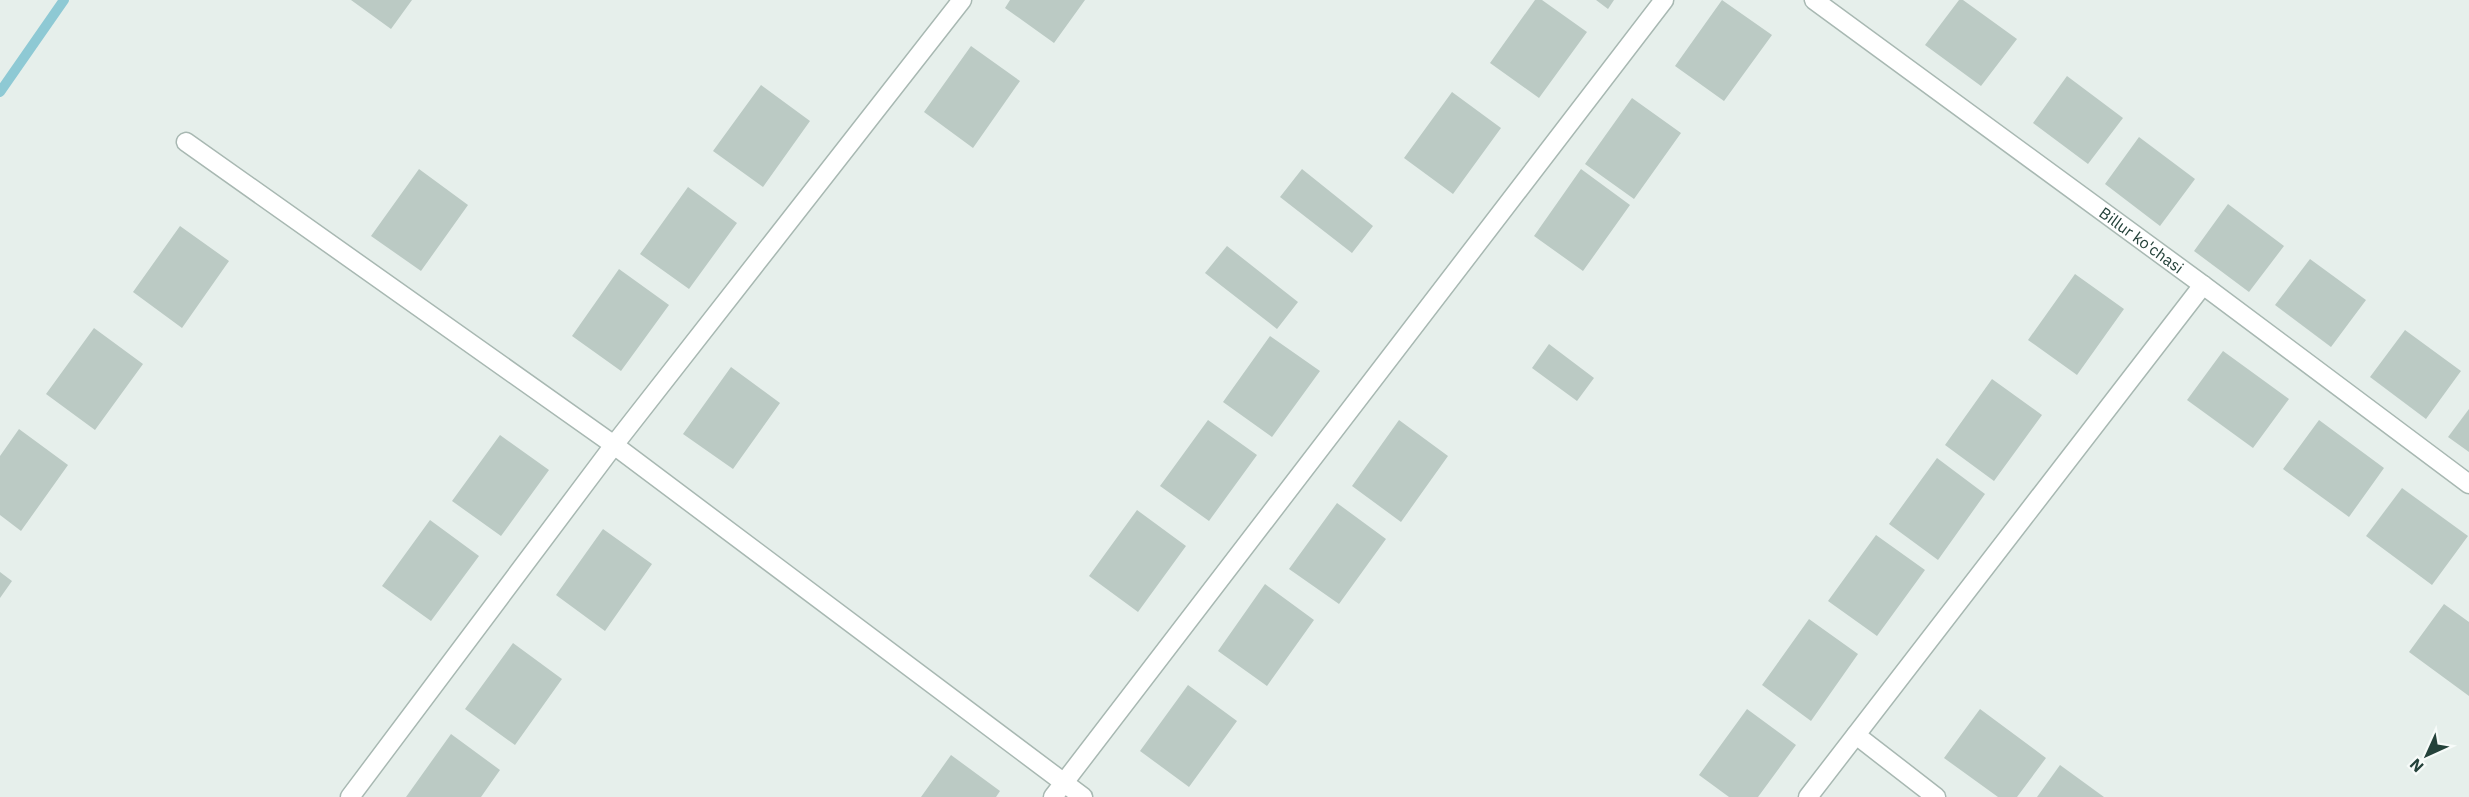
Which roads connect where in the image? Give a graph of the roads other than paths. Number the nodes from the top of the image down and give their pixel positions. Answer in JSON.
{"nodes":[{"id":1,"x":962,"y":0,"type":"edge"},
{"id":2,"x":1664,"y":0,"type":"edge"},
{"id":3,"x":1814,"y":0,"type":"edge"},
{"id":4,"x":186,"y":142,"type":"dead end"},
{"id":5,"x":2203,"y":285,"type":"junction"},
{"id":6,"x":614,"y":445,"type":"junction"},
{"id":7,"x":2469,"y":484,"type":"edge"},
{"id":8,"x":1856,"y":735,"type":"junction"},
{"id":9,"x":1059,"y":790,"type":"edge"},
{"id":10,"x":350,"y":797,"type":"edge"},
{"id":11,"x":1083,"y":797,"type":"edge"},
{"id":12,"x":1808,"y":797,"type":"edge"},
{"id":13,"x":1936,"y":797,"type":"edge"}],
"edges":[{"from":1,"to":6,"type":"street"},
{"from":2,"to":9,"type":"street"},
{"from":3,"to":5,"type":"street","name":"Billur ko'chasi"},
{"from":4,"to":6,"type":"street"},
{"from":5,"to":7,"type":"street","name":"Billur ko'chasi"},
{"from":5,"to":8,"type":"street"},
{"from":6,"to":9,"type":"street"},
{"from":6,"to":10,"type":"street"},
{"from":8,"to":12,"type":"street"},
{"from":8,"to":13,"type":"street"},
{"from":9,"to":11,"type":"street"}]}
